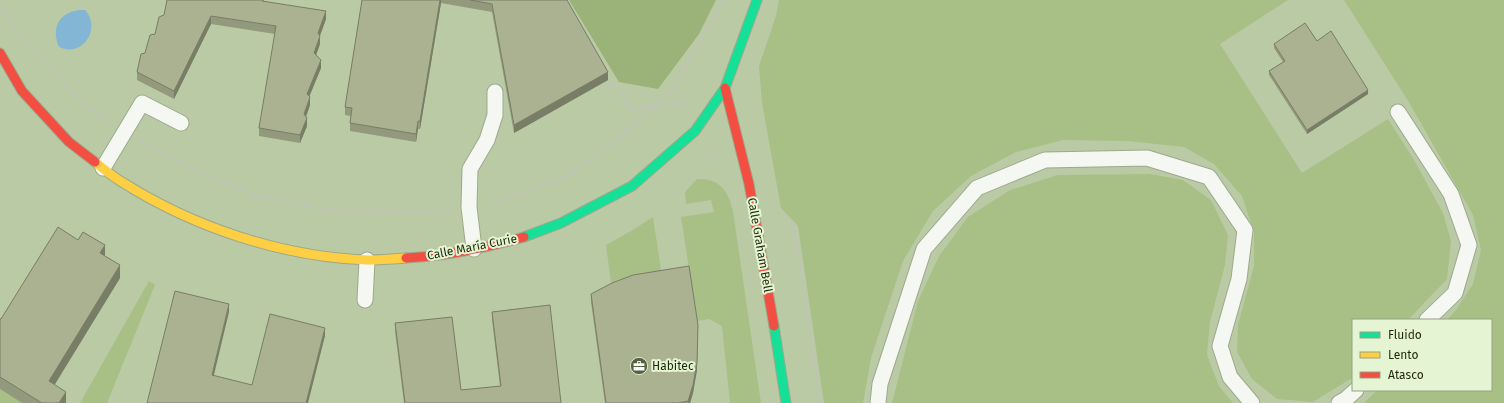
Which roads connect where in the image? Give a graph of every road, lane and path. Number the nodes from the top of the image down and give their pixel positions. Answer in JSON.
{"nodes":[{"id":1,"x":722,"y":0,"type":"edge"},
{"id":2,"x":757,"y":0,"type":"edge"},
{"id":3,"x":0,"y":6,"type":"edge"},
{"id":4,"x":0,"y":53,"type":"edge"},
{"id":5,"x":725,"y":88,"type":"junction"},
{"id":6,"x":495,"y":92,"type":"dead end"},
{"id":7,"x":611,"y":98,"type":"dead end"},
{"id":8,"x":653,"y":106,"type":"junction"},
{"id":9,"x":1398,"y":112,"type":"dead end"},
{"id":10,"x":181,"y":123,"type":"dead end"},
{"id":11,"x":125,"y":132,"type":"junction"},
{"id":12,"x":692,"y":134,"type":"junction"},
{"id":13,"x":700,"y":158,"type":"dead end"},
{"id":14,"x":103,"y":168,"type":"junction"},
{"id":15,"x":468,"y":208,"type":"junction"},
{"id":16,"x":474,"y":249,"type":"junction"},
{"id":17,"x":367,"y":260,"type":"junction"},
{"id":18,"x":365,"y":300,"type":"dead end"},
{"id":19,"x":1428,"y":319,"type":"edge"},
{"id":20,"x":1355,"y":391,"type":"edge"},
{"id":21,"x":786,"y":403,"type":"edge"},
{"id":22,"x":878,"y":403,"type":"edge"},
{"id":23,"x":1252,"y":403,"type":"edge"},
{"id":24,"x":1339,"y":403,"type":"edge"}],
"edges":[{"from":1,"to":8,"type":"path"},
{"from":2,"to":5,"type":"street","name":"Calle María Curie"},
{"from":3,"to":11,"type":"path"},
{"from":4,"to":14,"type":"street","name":"Calle María Curie"},
{"from":5,"to":12,"type":"street","name":"Calle María Curie"},
{"from":5,"to":21,"type":"street","name":"Calle Graham Bell"},
{"from":6,"to":15,"type":"lane"},
{"from":7,"to":8,"type":"path"},
{"from":8,"to":12,"type":"path"},
{"from":8,"to":15,"type":"path"},
{"from":9,"to":19,"type":"lane"},
{"from":10,"to":11,"type":"lane"},
{"from":11,"to":14,"type":"lane"},
{"from":11,"to":15,"type":"path"},
{"from":12,"to":13,"type":"path"},
{"from":12,"to":16,"type":"street","name":"Calle María Curie"},
{"from":14,"to":17,"type":"street","name":"Calle María Curie"},
{"from":15,"to":16,"type":"lane"},
{"from":16,"to":17,"type":"street","name":"Calle María Curie"},
{"from":17,"to":18,"type":"lane"},
{"from":20,"to":24,"type":"lane"},
{"from":22,"to":23,"type":"lane"}]}
